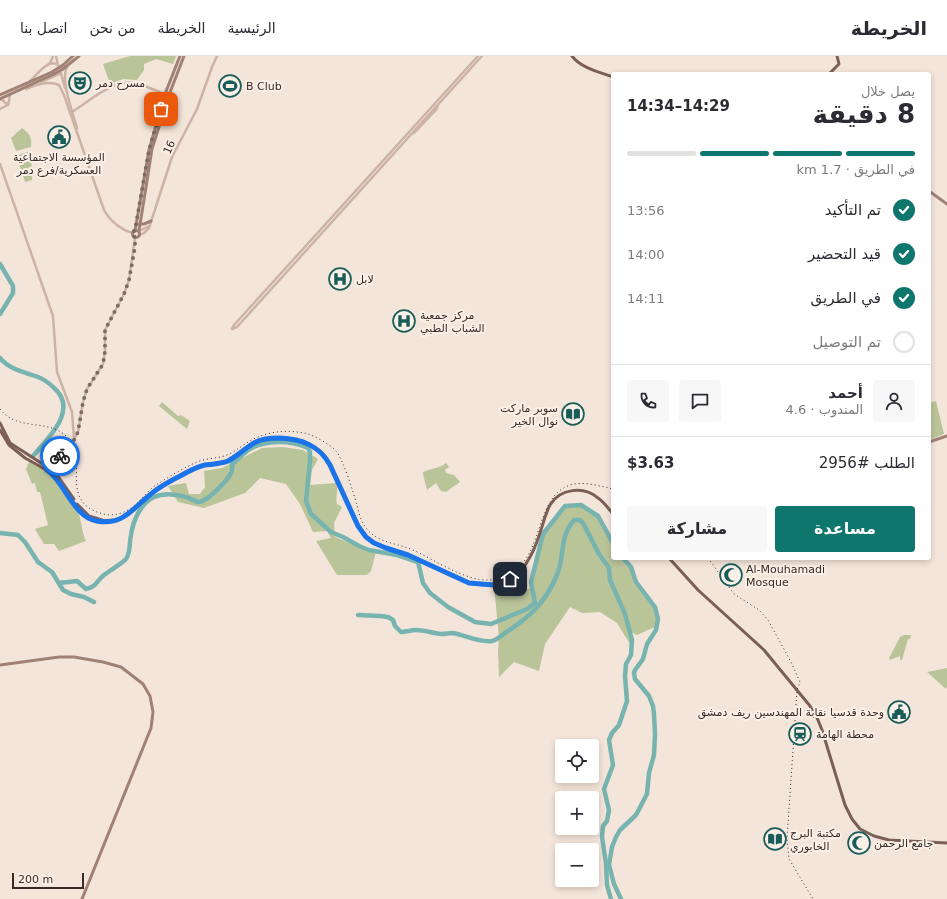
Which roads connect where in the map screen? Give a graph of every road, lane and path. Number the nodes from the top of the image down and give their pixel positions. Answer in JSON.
{"nodes":[{"id":1,"x":54,"y":56,"type":"edge"},
{"id":2,"x":73,"y":56,"type":"edge"},
{"id":3,"x":79,"y":56,"type":"edge"},
{"id":4,"x":180,"y":56,"type":"edge"},
{"id":5,"x":184,"y":56,"type":"edge"},
{"id":6,"x":217,"y":56,"type":"edge"},
{"id":7,"x":478,"y":56,"type":"edge"},
{"id":8,"x":482,"y":56,"type":"edge"},
{"id":9,"x":572,"y":56,"type":"edge"},
{"id":10,"x":837,"y":56,"type":"edge"},
{"id":11,"x":49,"y":64,"type":"junction"},
{"id":12,"x":58,"y":65,"type":"junction"},
{"id":13,"x":68,"y":66,"type":"junction"},
{"id":14,"x":63,"y":67,"type":"junction"},
{"id":15,"x":831,"y":72,"type":"edge"},
{"id":16,"x":53,"y":73,"type":"junction"},
{"id":17,"x":61,"y":74,"type":"junction"},
{"id":18,"x":611,"y":76,"type":"edge"},
{"id":19,"x":25,"y":84,"type":"junction"},
{"id":20,"x":34,"y":86,"type":"junction"},
{"id":21,"x":19,"y":91,"type":"junction"},
{"id":22,"x":67,"y":94,"type":"junction"},
{"id":23,"x":165,"y":94,"type":"junction"},
{"id":24,"x":10,"y":95,"type":"junction"},
{"id":25,"x":0,"y":98,"type":"edge"},
{"id":26,"x":8,"y":106,"type":"junction"},
{"id":27,"x":0,"y":109,"type":"edge"},
{"id":28,"x":71,"y":112,"type":"junction"},
{"id":29,"x":0,"y":164,"type":"edge"},
{"id":30,"x":931,"y":192,"type":"edge"},
{"id":31,"x":947,"y":204,"type":"edge"},
{"id":32,"x":151,"y":221,"type":"junction"},
{"id":33,"x":139,"y":224,"type":"junction"},
{"id":34,"x":136,"y":232,"type":"junction"},
{"id":35,"x":135,"y":238,"type":"joint"},
{"id":36,"x":0,"y":423,"type":"edge"},
{"id":37,"x":0,"y":430,"type":"edge"},
{"id":38,"x":947,"y":436,"type":"edge"},
{"id":39,"x":74,"y":438,"type":"junction"},
{"id":40,"x":931,"y":441,"type":"edge"},
{"id":41,"x":48,"y":469,"type":"junction"},
{"id":42,"x":611,"y":512,"type":"edge"},
{"id":43,"x":673,"y":560,"type":"edge"},
{"id":44,"x":0,"y":665,"type":"edge"},
{"id":45,"x":947,"y":843,"type":"edge"},
{"id":46,"x":82,"y":899,"type":"edge"}],
"edges":[{"from":1,"to":11,"type":"street"},
{"from":1,"to":12,"type":"street"},
{"from":2,"to":14,"type":"main road"},
{"from":3,"to":13,"type":"main road"},
{"from":4,"to":23,"type":"main road"},
{"from":5,"to":33,"type":"main road"},
{"from":6,"to":32,"type":"street","name":"16"},
{"from":7,"to":8,"type":"street"},
{"from":9,"to":18,"type":"main road"},
{"from":10,"to":15,"type":"main road"},
{"from":11,"to":12,"type":"street"},
{"from":11,"to":19,"type":"street"},
{"from":12,"to":17,"type":"street"},
{"from":13,"to":14,"type":"main road"},
{"from":13,"to":22,"type":"street"},
{"from":14,"to":16,"type":"main road","bridge":true},
{"from":16,"to":19,"type":"main road"},
{"from":16,"to":21,"type":"main road"},
{"from":17,"to":20,"type":"street"},
{"from":17,"to":22,"type":"street"},
{"from":19,"to":25,"type":"main road"},
{"from":20,"to":21,"type":"street"},
{"from":20,"to":28,"type":"street"},
{"from":21,"to":24,"type":"main road"},
{"from":22,"to":28,"type":"street"},
{"from":23,"to":28,"type":"street"},
{"from":23,"to":34,"type":"main road"},
{"from":24,"to":25,"type":"main road"},
{"from":24,"to":26,"type":"street"},
{"from":25,"to":26,"type":"street"},
{"from":26,"to":27,"type":"street"},
{"from":28,"to":34,"type":"street"},
{"from":29,"to":39,"type":"street"},
{"from":30,"to":31,"type":"main road"},
{"from":32,"to":33,"type":"main road"},
{"from":32,"to":34,"type":"street","name":"16"},
{"from":33,"to":34,"type":"main road"},
{"from":34,"to":35,"type":"main road"},
{"from":35,"to":39,"type":"street"},
{"from":36,"to":41,"type":"main road"},
{"from":37,"to":41,"type":"main road"},
{"from":38,"to":40,"type":"main road"},
{"from":39,"to":41,"type":"street"},
{"from":41,"to":42,"type":"main road"},
{"from":43,"to":45,"type":"main road"},
{"from":44,"to":46,"type":"main road"}]}
